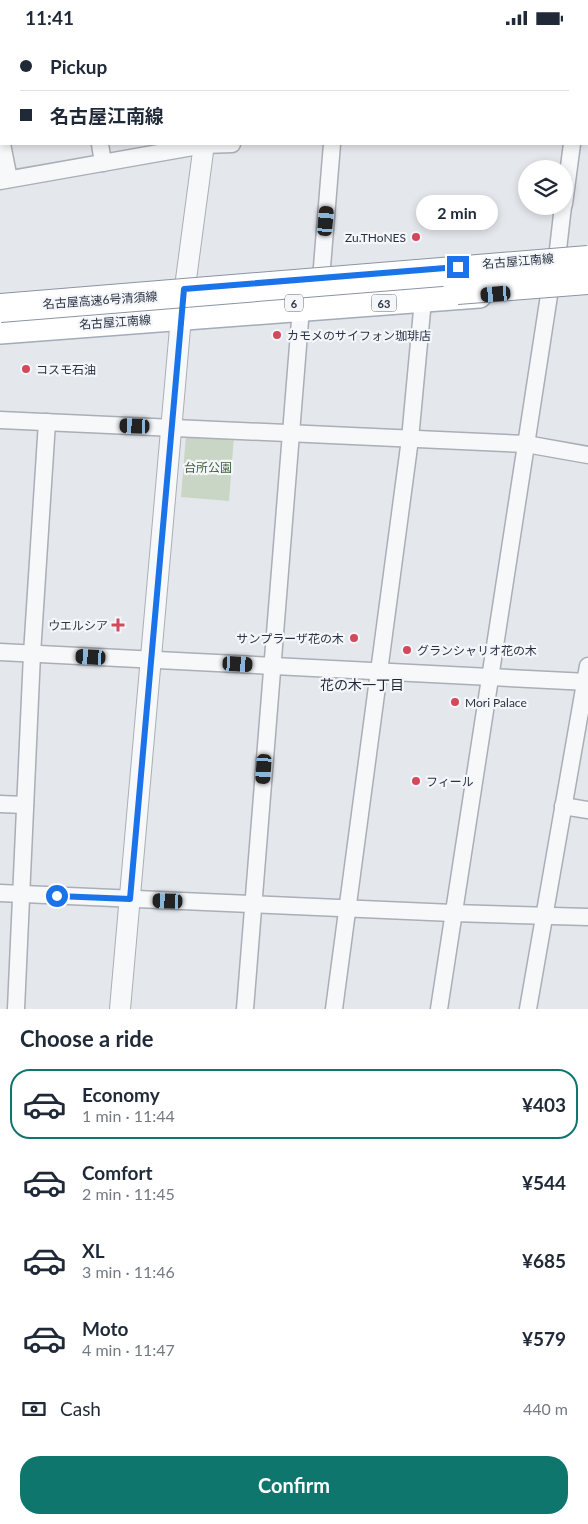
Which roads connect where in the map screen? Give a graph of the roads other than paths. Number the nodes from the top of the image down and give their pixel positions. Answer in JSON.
{"nodes":[{"id":1,"x":1,"y":145,"type":"edge"},
{"id":2,"x":100,"y":145,"type":"edge"},
{"id":3,"x":204,"y":145,"type":"edge"},
{"id":4,"x":332,"y":145,"type":"edge"},
{"id":5,"x":572,"y":145,"type":"edge"},
{"id":6,"x":570,"y":160,"type":"edge"},
{"id":7,"x":103,"y":163,"type":"junction"},
{"id":8,"x":5,"y":180,"type":"edge"},
{"id":9,"x":563,"y":215,"type":"edge"},
{"id":10,"x":588,"y":255,"type":"edge"},
{"id":11,"x":557,"y":258,"type":"junction"},
{"id":12,"x":588,"y":260,"type":"edge"},
{"id":13,"x":321,"y":279,"type":"junction"},
{"id":14,"x":588,"y":280,"type":"edge"},
{"id":15,"x":588,"y":285,"type":"edge"},
{"id":16,"x":184,"y":289,"type":"junction"},
{"id":17,"x":550,"y":289,"type":"junction"},
{"id":18,"x":423,"y":300,"type":"junction"},
{"id":19,"x":0,"y":302,"type":"edge"},
{"id":20,"x":0,"y":308,"type":"edge"},
{"id":21,"x":301,"y":308,"type":"junction"},
{"id":22,"x":181,"y":317,"type":"junction"},
{"id":23,"x":0,"y":325,"type":"edge"},
{"id":24,"x":0,"y":331,"type":"edge"},
{"id":25,"x":0,"y":420,"type":"edge"},
{"id":26,"x":47,"y":422,"type":"junction"},
{"id":27,"x":170,"y":427,"type":"junction"},
{"id":28,"x":290,"y":433,"type":"junction"},
{"id":29,"x":410,"y":439,"type":"junction"},
{"id":30,"x":526,"y":444,"type":"junction"},
{"id":31,"x":588,"y":455,"type":"edge"},
{"id":32,"x":0,"y":652,"type":"edge"},
{"id":33,"x":32,"y":654,"type":"junction"},
{"id":34,"x":150,"y":659,"type":"junction"},
{"id":35,"x":272,"y":666,"type":"junction"},
{"id":36,"x":379,"y":672,"type":"junction"},
{"id":37,"x":587,"y":677,"type":"edge"},
{"id":38,"x":490,"y":678,"type":"junction"},
{"id":39,"x":0,"y":804,"type":"edge"},
{"id":40,"x":25,"y":805,"type":"junction"},
{"id":41,"x":563,"y":806,"type":"junction"},
{"id":42,"x":588,"y":810,"type":"edge"},
{"id":43,"x":0,"y":893,"type":"edge"},
{"id":44,"x":21,"y":894,"type":"junction"},
{"id":45,"x":130,"y":899,"type":"junction"},
{"id":46,"x":253,"y":904,"type":"junction"},
{"id":47,"x":348,"y":909,"type":"junction"},
{"id":48,"x":453,"y":913,"type":"junction"},
{"id":49,"x":544,"y":917,"type":"junction"},
{"id":50,"x":588,"y":917,"type":"edge"},
{"id":51,"x":16,"y":1009,"type":"edge"},
{"id":52,"x":120,"y":1009,"type":"edge"},
{"id":53,"x":245,"y":1009,"type":"edge"},
{"id":54,"x":334,"y":1009,"type":"edge"},
{"id":55,"x":438,"y":1009,"type":"edge"},
{"id":56,"x":528,"y":1009,"type":"edge"}],
"edges":[{"from":1,"to":8,"type":"street"},
{"from":2,"to":7,"type":"street"},
{"from":3,"to":7,"type":"street"},
{"from":3,"to":16,"type":"street"},
{"from":4,"to":13,"type":"street"},
{"from":5,"to":6,"type":"street"},
{"from":7,"to":8,"type":"street"},
{"from":9,"to":11,"type":"street"},
{"from":10,"to":11,"type":"main road","name":"名古屋江南線"},
{"from":11,"to":13,"type":"main road","name":"名古屋江南線"},
{"from":12,"to":20,"type":"highway","name":"名古屋高速6号清須線","number":"6","bridge":true},
{"from":13,"to":16,"type":"main road","name":"名古屋江南線"},
{"from":14,"to":23,"type":"highway","name":"名古屋高速6号清須線","number":"6","bridge":true},
{"from":15,"to":17,"type":"main road","name":"名古屋江南線","number":"63"},
{"from":16,"to":19,"type":"main road","name":"名古屋江南線"},
{"from":16,"to":22,"type":"street"},
{"from":17,"to":18,"type":"main road","name":"名古屋江南線","number":"63"},
{"from":17,"to":30,"type":"street"},
{"from":18,"to":21,"type":"main road","name":"名古屋江南線","number":"63"},
{"from":18,"to":29,"type":"street"},
{"from":21,"to":22,"type":"main road","name":"名古屋江南線","number":"63"},
{"from":21,"to":28,"type":"street"},
{"from":22,"to":24,"type":"main road","name":"名古屋江南線","number":"63"},
{"from":22,"to":27,"type":"street"},
{"from":25,"to":26,"type":"street"},
{"from":26,"to":27,"type":"street"},
{"from":26,"to":33,"type":"street"},
{"from":27,"to":28,"type":"street"},
{"from":27,"to":34,"type":"street"},
{"from":28,"to":29,"type":"street"},
{"from":28,"to":35,"type":"street"},
{"from":29,"to":30,"type":"street"},
{"from":29,"to":36,"type":"street"},
{"from":30,"to":31,"type":"street"},
{"from":30,"to":38,"type":"street"},
{"from":32,"to":33,"type":"street"},
{"from":33,"to":34,"type":"street"},
{"from":33,"to":40,"type":"street"},
{"from":34,"to":35,"type":"street"},
{"from":34,"to":45,"type":"street"},
{"from":35,"to":36,"type":"street"},
{"from":35,"to":46,"type":"street"},
{"from":36,"to":38,"type":"street"},
{"from":36,"to":47,"type":"street"},
{"from":37,"to":38,"type":"street"},
{"from":37,"to":41,"type":"street"},
{"from":38,"to":48,"type":"street"},
{"from":39,"to":40,"type":"street"},
{"from":40,"to":44,"type":"street"},
{"from":41,"to":42,"type":"street"},
{"from":41,"to":49,"type":"street"},
{"from":43,"to":44,"type":"street"},
{"from":44,"to":45,"type":"street"},
{"from":44,"to":51,"type":"street"},
{"from":45,"to":46,"type":"street"},
{"from":45,"to":52,"type":"street"},
{"from":46,"to":47,"type":"street"},
{"from":46,"to":53,"type":"street"},
{"from":47,"to":48,"type":"street"},
{"from":47,"to":54,"type":"street"},
{"from":48,"to":49,"type":"street"},
{"from":48,"to":55,"type":"street"},
{"from":49,"to":50,"type":"street"},
{"from":49,"to":56,"type":"street"}]}
